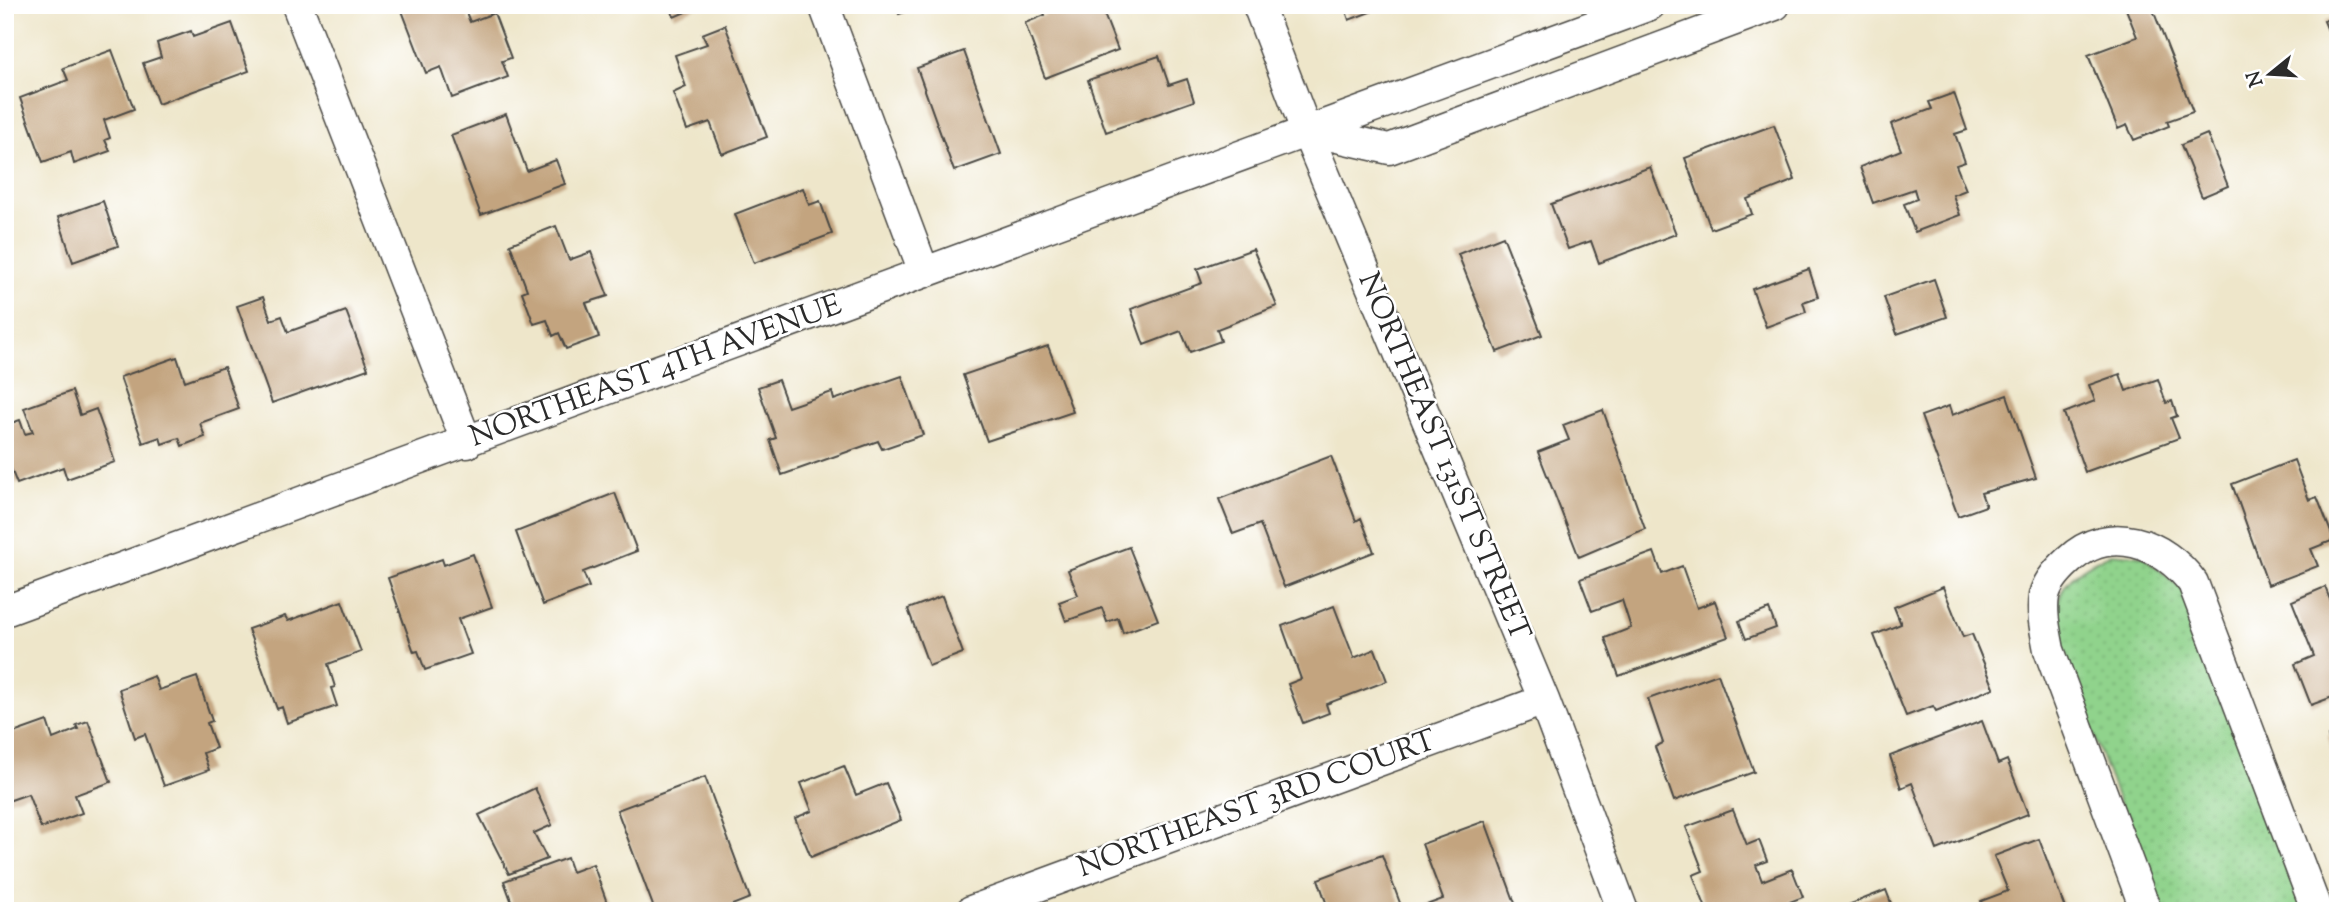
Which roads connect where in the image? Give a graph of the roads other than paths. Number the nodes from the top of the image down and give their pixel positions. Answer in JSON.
{"nodes":[{"id":1,"x":298,"y":5,"type":"edge"},
{"id":2,"x":824,"y":5,"type":"edge"},
{"id":3,"x":1258,"y":5,"type":"edge"},
{"id":4,"x":1650,"y":5,"type":"edge"},
{"id":5,"x":1775,"y":5,"type":"edge"},
{"id":6,"x":1306,"y":130,"type":"junction"},
{"id":7,"x":924,"y":272,"type":"junction"},
{"id":8,"x":467,"y":443,"type":"junction"},
{"id":9,"x":5,"y":611,"type":"edge"},
{"id":10,"x":1544,"y":699,"type":"junction"},
{"id":11,"x":971,"y":911,"type":"edge"},
{"id":12,"x":1623,"y":911,"type":"edge"},
{"id":13,"x":2146,"y":911,"type":"edge"},
{"id":14,"x":2317,"y":911,"type":"edge"}],
"edges":[{"from":1,"to":8,"type":"street"},
{"from":2,"to":7,"type":"street"},
{"from":3,"to":6,"type":"street","name":"NORTHEAST 131ST STREET"},
{"from":4,"to":6,"type":"street","name":"NORTHEAST 4TH AVENUE"},
{"from":5,"to":6,"type":"street"},
{"from":6,"to":7,"type":"street","name":"NORTHEAST 4TH AVENUE"},
{"from":6,"to":10,"type":"street","name":"NORTHEAST 131ST STREET"},
{"from":7,"to":8,"type":"street","name":"NORTHEAST 4TH AVENUE"},
{"from":8,"to":9,"type":"street","name":"NORTHEAST 4TH AVENUE"},
{"from":10,"to":11,"type":"street","name":"NORTHEAST 3RD COURT"},
{"from":10,"to":12,"type":"street","name":"NORTHEAST 131ST STREET"},
{"from":13,"to":14,"type":"street"}]}
